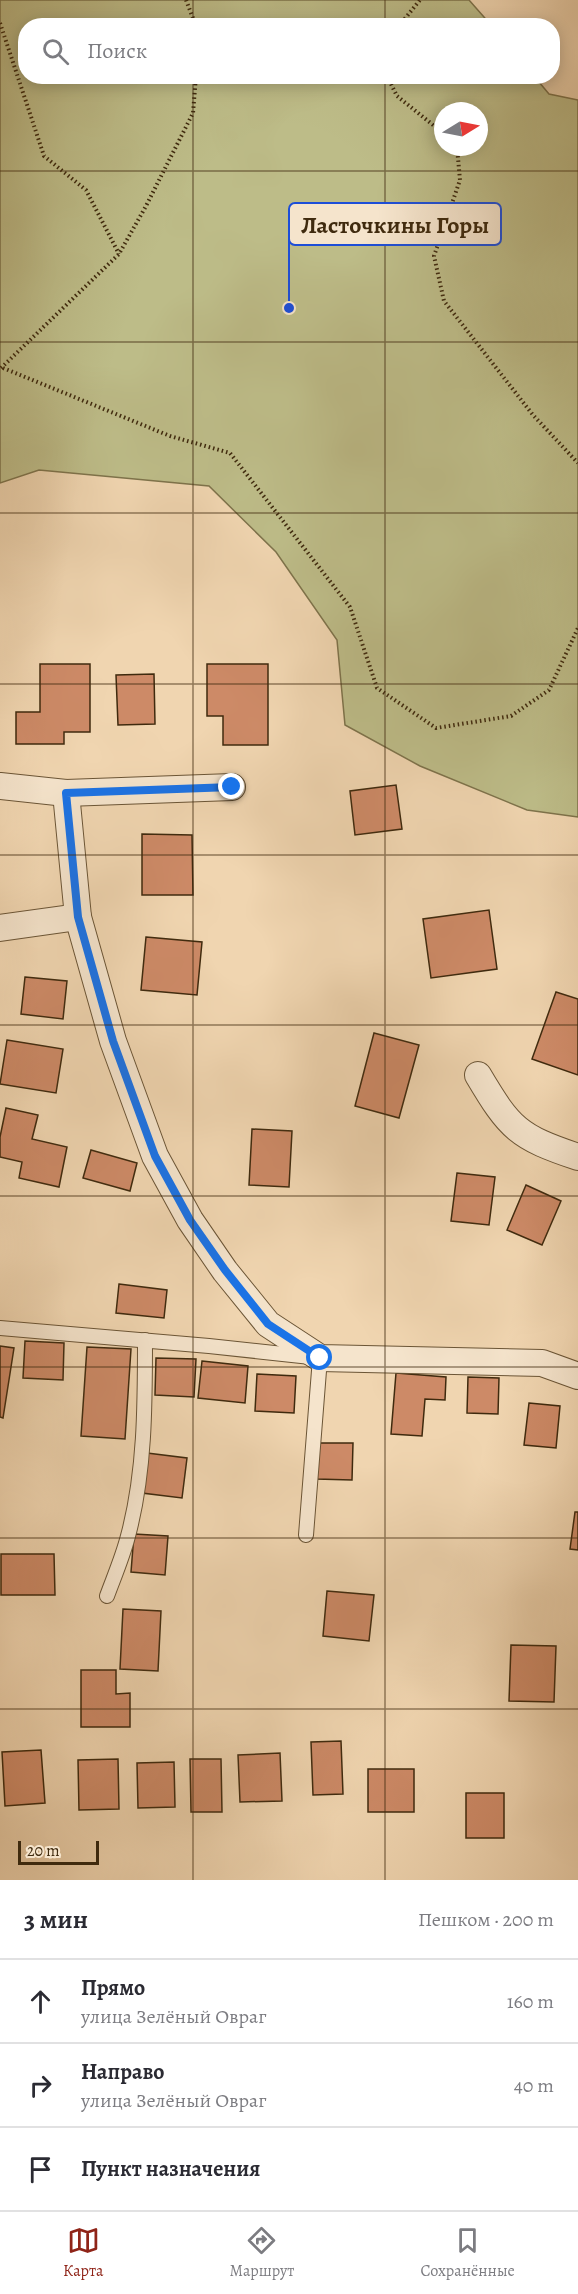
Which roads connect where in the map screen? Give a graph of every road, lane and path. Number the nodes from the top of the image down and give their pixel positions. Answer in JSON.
{"nodes":[{"id":1,"x":186,"y":0,"type":"edge"},
{"id":2,"x":420,"y":0,"type":"edge"},
{"id":3,"x":193,"y":18,"type":"edge"},
{"id":4,"x":405,"y":18,"type":"edge"},
{"id":5,"x":0,"y":23,"type":"edge"},
{"id":6,"x":18,"y":77,"type":"edge"},
{"id":7,"x":20,"y":84,"type":"edge"},
{"id":8,"x":195,"y":84,"type":"edge"},
{"id":9,"x":391,"y":84,"type":"edge"},
{"id":10,"x":434,"y":126,"type":"edge"},
{"id":11,"x":458,"y":156,"type":"edge"},
{"id":12,"x":119,"y":254,"type":"junction"},
{"id":13,"x":1,"y":368,"type":"edge"},
{"id":14,"x":578,"y":463,"type":"edge"},
{"id":15,"x":578,"y":628,"type":"edge"},
{"id":16,"x":0,"y":786,"type":"edge"},
{"id":17,"x":232,"y":787,"type":"dead end"},
{"id":18,"x":66,"y":793,"type":"junction"},
{"id":19,"x":78,"y":917,"type":"junction"},
{"id":20,"x":0,"y":928,"type":"edge"},
{"id":21,"x":478,"y":1075,"type":"dead end"},
{"id":22,"x":578,"y":1157,"type":"edge"},
{"id":23,"x":0,"y":1328,"type":"edge"},
{"id":24,"x":145,"y":1340,"type":"junction"},
{"id":25,"x":320,"y":1358,"type":"junction"},
{"id":26,"x":578,"y":1376,"type":"edge"},
{"id":27,"x":306,"y":1535,"type":"dead end"},
{"id":28,"x":107,"y":1596,"type":"dead end"}],
"edges":[{"from":1,"to":3,"type":"path"},
{"from":2,"to":4,"type":"path"},
{"from":5,"to":6,"type":"path"},
{"from":7,"to":12,"type":"path"},
{"from":8,"to":12,"type":"path"},
{"from":9,"to":10,"type":"path"},
{"from":11,"to":14,"type":"path"},
{"from":12,"to":13,"type":"path"},
{"from":13,"to":15,"type":"path"},
{"from":16,"to":18,"type":"street"},
{"from":17,"to":18,"type":"street"},
{"from":18,"to":19,"type":"street"},
{"from":19,"to":20,"type":"street"},
{"from":19,"to":25,"type":"street"},
{"from":21,"to":22,"type":"street"},
{"from":23,"to":24,"type":"lane"},
{"from":24,"to":25,"type":"lane"},
{"from":24,"to":28,"type":"lane"},
{"from":25,"to":26,"type":"street"},
{"from":25,"to":27,"type":"lane"}]}
